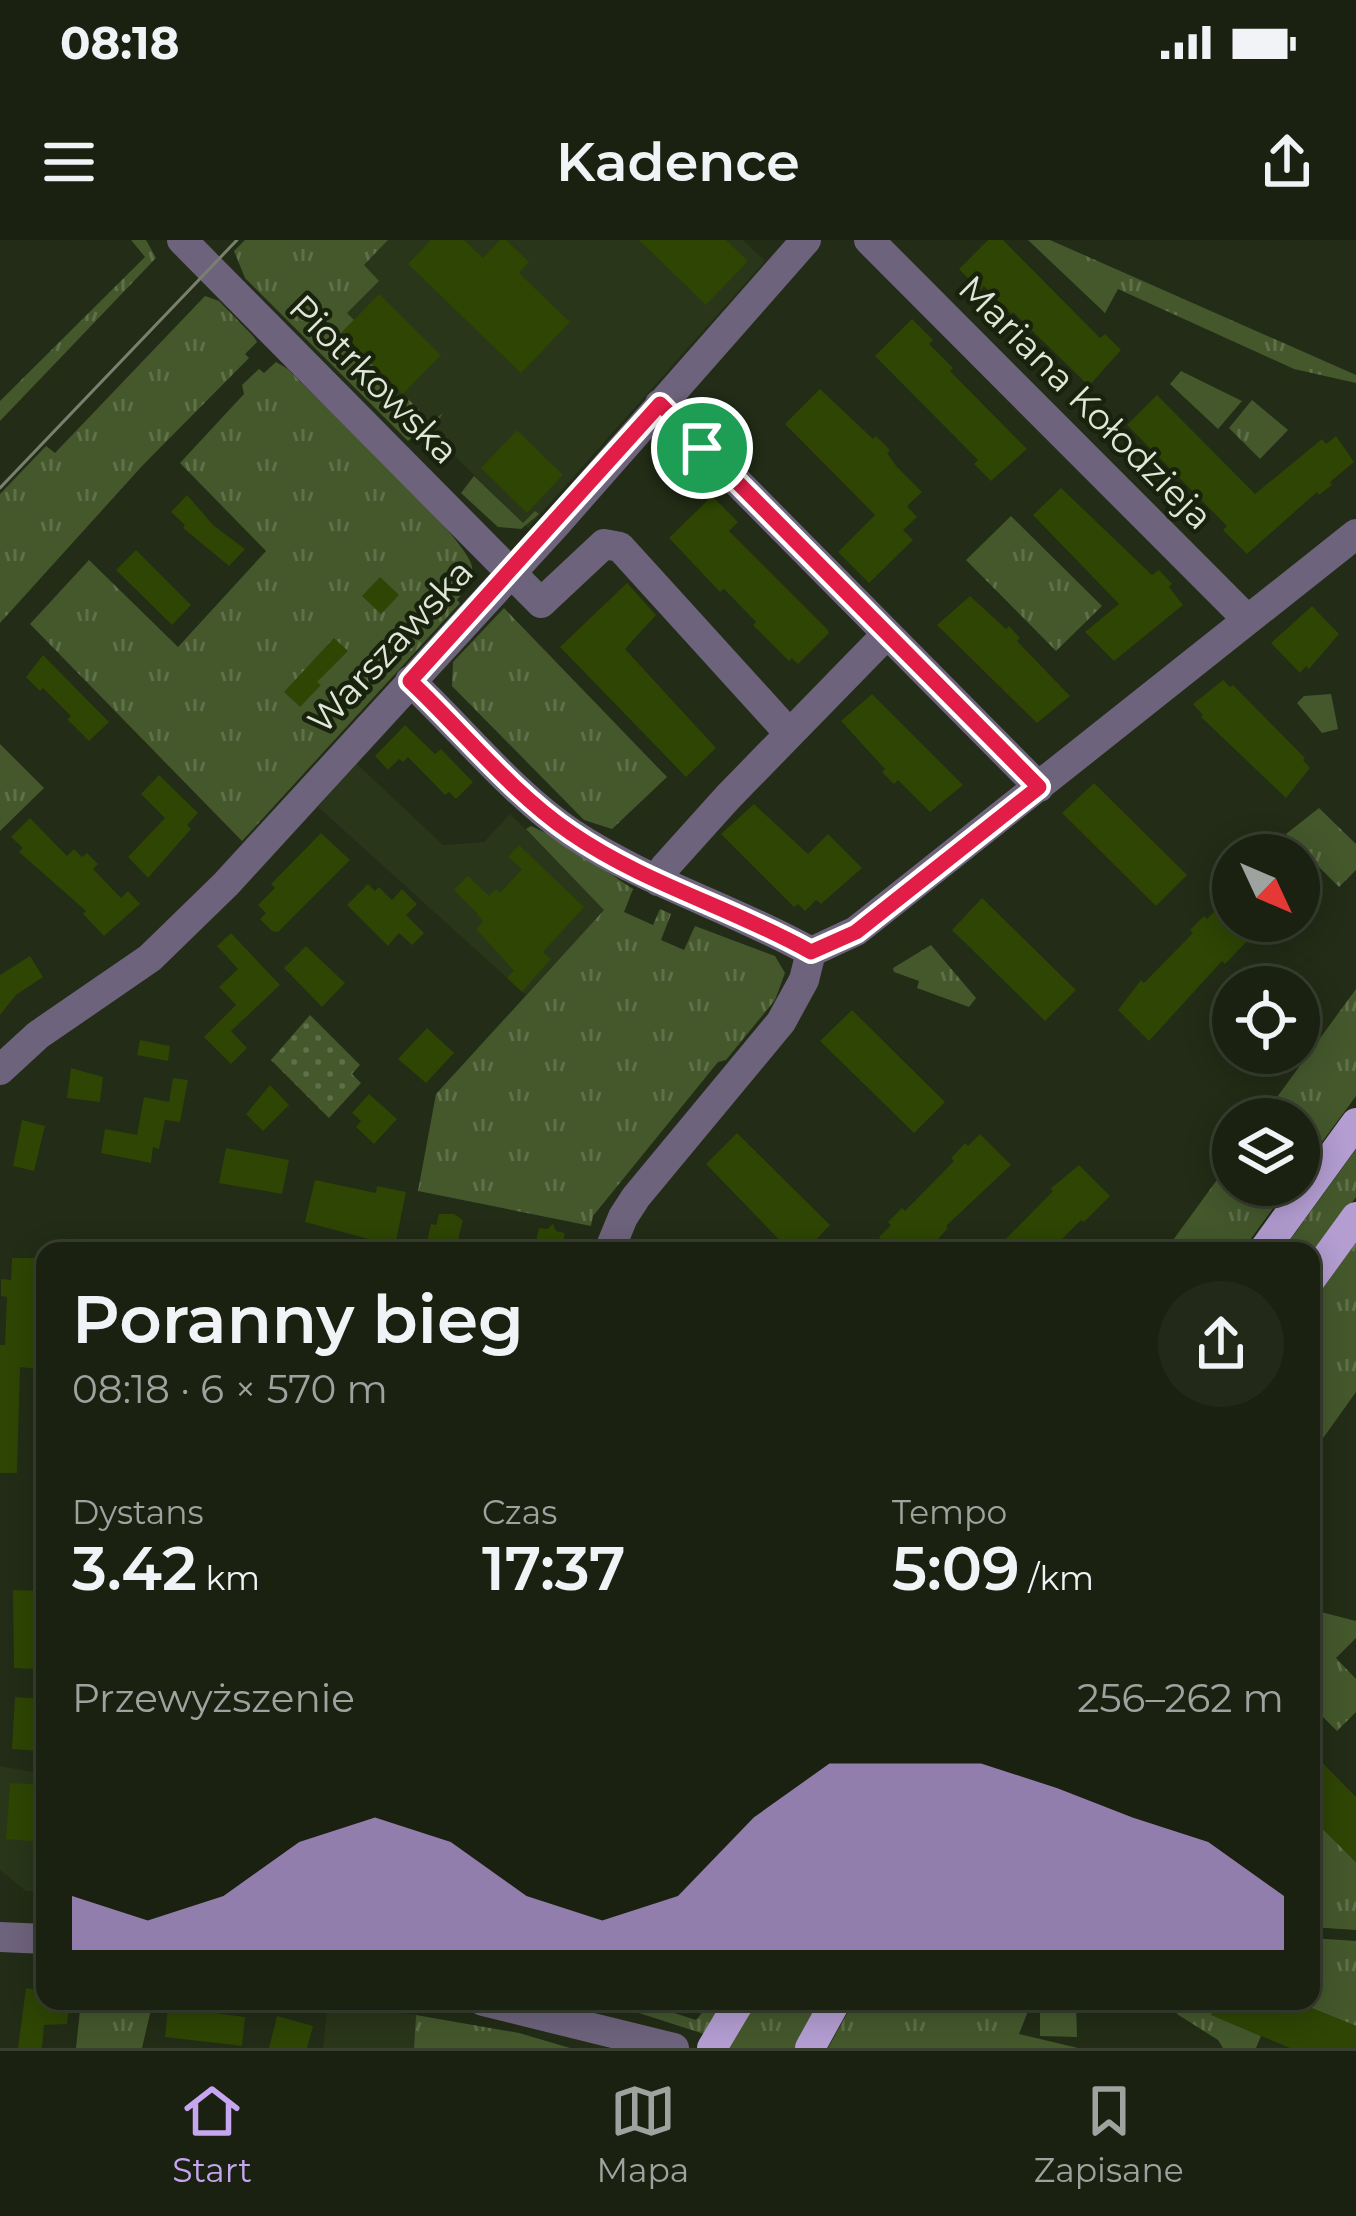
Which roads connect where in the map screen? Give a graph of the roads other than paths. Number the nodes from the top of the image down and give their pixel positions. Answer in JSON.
{"nodes":[{"id":1,"x":182,"y":240,"type":"edge"},
{"id":2,"x":806,"y":240,"type":"edge"},
{"id":3,"x":869,"y":240,"type":"edge"},
{"id":4,"x":660,"y":404,"type":"junction"},
{"id":5,"x":1356,"y":534,"type":"edge"},
{"id":6,"x":512,"y":572,"type":"junction"},
{"id":7,"x":1247,"y":620,"type":"junction"},
{"id":8,"x":886,"y":634,"type":"junction"},
{"id":9,"x":410,"y":681,"type":"junction"},
{"id":10,"x":789,"y":733,"type":"junction"},
{"id":11,"x":1039,"y":787,"type":"junction"},
{"id":12,"x":658,"y":881,"type":"junction"},
{"id":13,"x":811,"y":952,"type":"junction"},
{"id":14,"x":0,"y":1070,"type":"edge"},
{"id":15,"x":1356,"y":1123,"type":"edge"},
{"id":16,"x":1356,"y":1217,"type":"edge"},
{"id":17,"x":612,"y":1242,"type":"edge"},
{"id":18,"x":1270,"y":1242,"type":"edge"},
{"id":19,"x":1320,"y":1267,"type":"edge"},
{"id":20,"x":0,"y":1937,"type":"edge"},
{"id":21,"x":36,"y":1939,"type":"edge"},
{"id":22,"x":520,"y":2010,"type":"edge"},
{"id":23,"x":735,"y":2010,"type":"edge"},
{"id":24,"x":831,"y":2010,"type":"edge"},
{"id":25,"x":670,"y":2047,"type":"edge"},
{"id":26,"x":712,"y":2048,"type":"edge"},
{"id":27,"x":810,"y":2048,"type":"edge"}],
"edges":[{"from":1,"to":6,"type":"street","name":"Piotrkowska"},
{"from":2,"to":4,"type":"street","name":"Warszawska"},
{"from":3,"to":7,"type":"street","name":"Mariana Kołodzieja"},
{"from":4,"to":6,"type":"street","name":"Warszawska"},
{"from":4,"to":8,"type":"street"},
{"from":5,"to":7,"type":"street"},
{"from":6,"to":9,"type":"street","name":"Warszawska"},
{"from":6,"to":10,"type":"street"},
{"from":7,"to":11,"type":"street"},
{"from":8,"to":10,"type":"street"},
{"from":8,"to":11,"type":"street"},
{"from":9,"to":12,"type":"street"},
{"from":9,"to":14,"type":"street","name":"Warszawska"},
{"from":10,"to":12,"type":"street"},
{"from":11,"to":13,"type":"street"},
{"from":12,"to":13,"type":"street"},
{"from":13,"to":17,"type":"street"},
{"from":15,"to":18,"type":"main road"},
{"from":16,"to":19,"type":"main road"},
{"from":20,"to":21,"type":"street"},
{"from":22,"to":25,"type":"street"},
{"from":23,"to":26,"type":"main road"},
{"from":24,"to":27,"type":"main road"}]}
